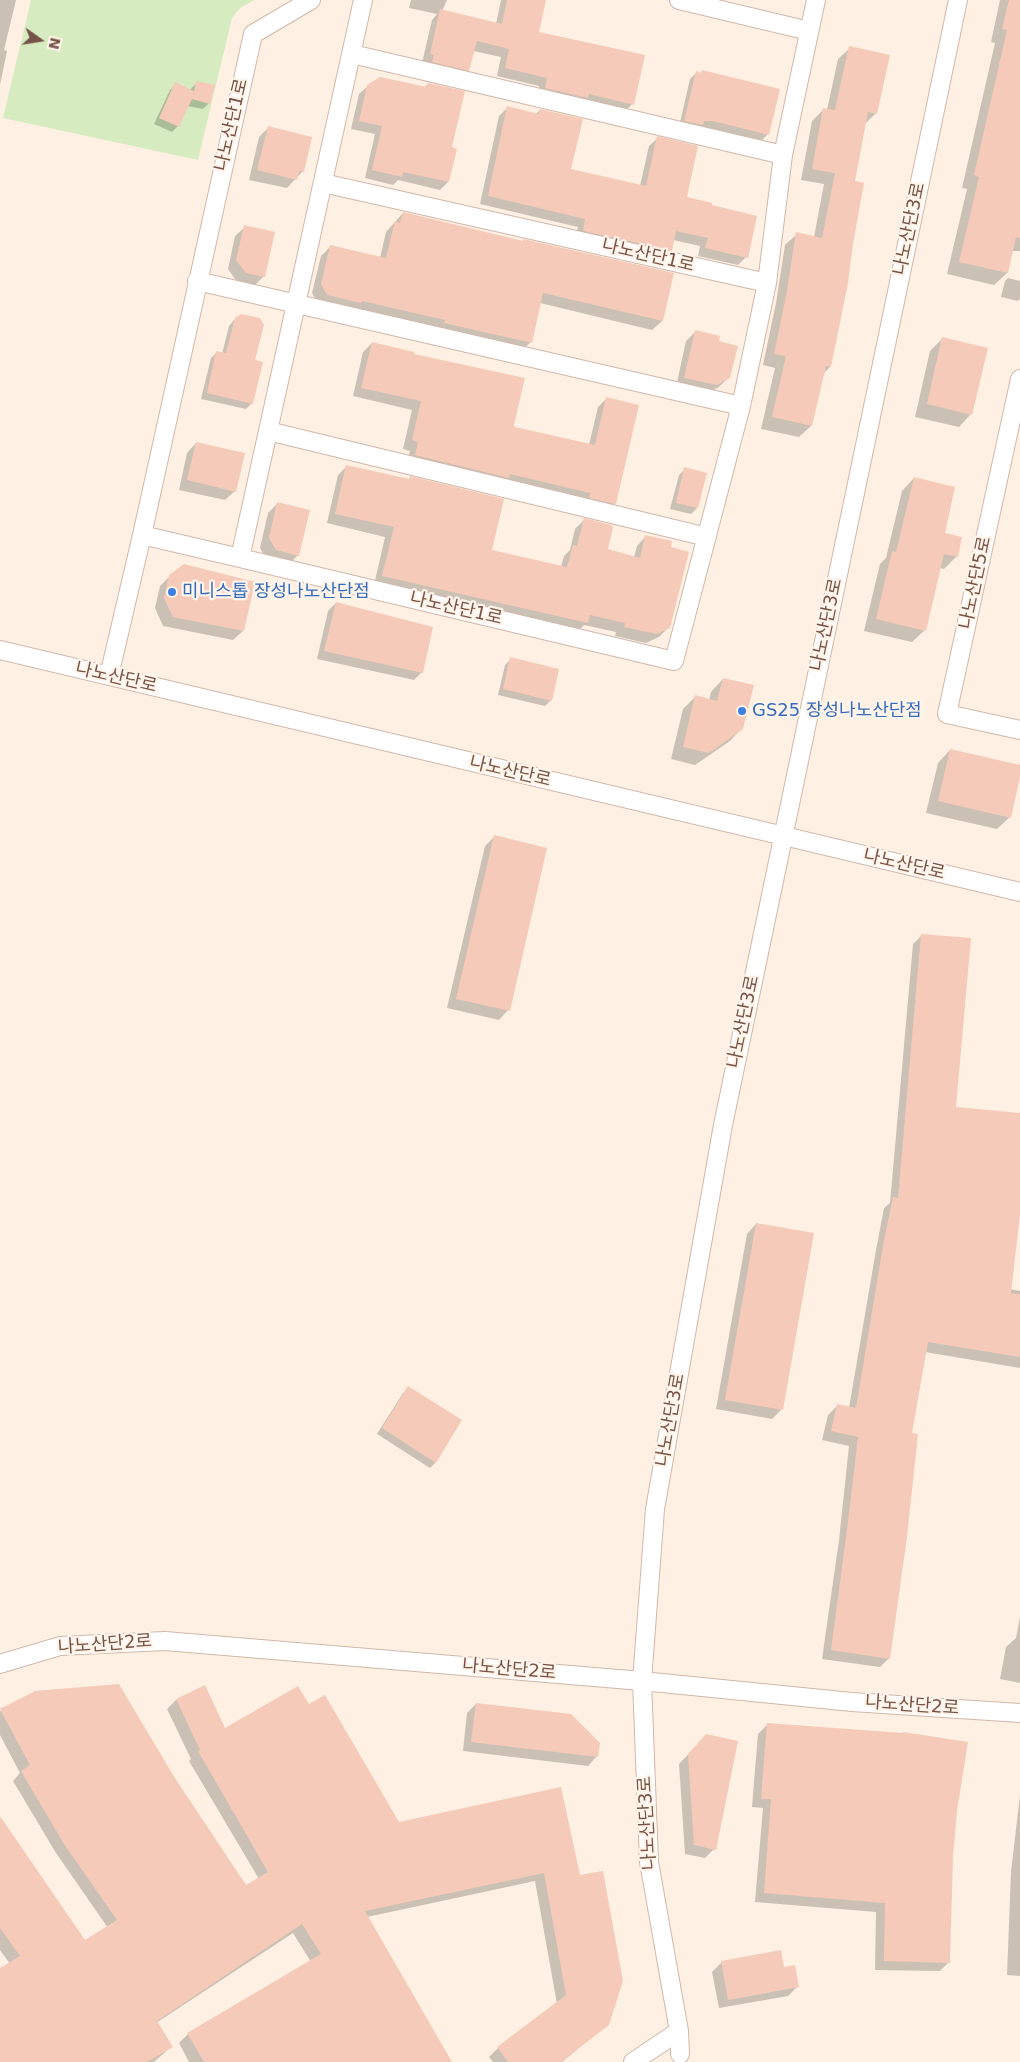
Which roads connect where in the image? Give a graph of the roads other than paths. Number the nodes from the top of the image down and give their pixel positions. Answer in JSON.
{"nodes":[{"id":1,"x":311,"y":0,"type":"edge"},
{"id":2,"x":363,"y":0,"type":"edge"},
{"id":3,"x":679,"y":0,"type":"edge"},
{"id":4,"x":816,"y":0,"type":"edge"},
{"id":5,"x":958,"y":0,"type":"edge"},
{"id":6,"x":810,"y":31,"type":"junction"},
{"id":7,"x":352,"y":54,"type":"junction"},
{"id":8,"x":783,"y":155,"type":"junction"},
{"id":9,"x":323,"y":183,"type":"junction"},
{"id":10,"x":197,"y":281,"type":"junction"},
{"id":11,"x":767,"y":283,"type":"junction"},
{"id":12,"x":297,"y":304,"type":"junction"},
{"id":13,"x":1020,"y":379,"type":"edge"},
{"id":14,"x":741,"y":406,"type":"junction"},
{"id":15,"x":268,"y":431,"type":"junction"},
{"id":16,"x":142,"y":535,"type":"junction"},
{"id":17,"x":707,"y":537,"type":"junction"},
{"id":18,"x":240,"y":558,"type":"junction"},
{"id":19,"x":0,"y":650,"type":"edge"},
{"id":20,"x":109,"y":676,"type":"junction"},
{"id":21,"x":1020,"y":730,"type":"edge"},
{"id":22,"x":782,"y":837,"type":"junction"},
{"id":23,"x":1020,"y":892,"type":"edge"},
{"id":24,"x":0,"y":1664,"type":"edge"},
{"id":25,"x":642,"y":1681,"type":"junction"},
{"id":26,"x":1020,"y":1713,"type":"edge"},
{"id":27,"x":678,"y":2031,"type":"junction"},
{"id":28,"x":680,"y":2054,"type":"dead end"},
{"id":29,"x":633,"y":2062,"type":"edge"}],
"edges":[{"from":1,"to":10,"type":"street","name":"나노산단1로"},
{"from":2,"to":7,"type":"street"},
{"from":3,"to":6,"type":"street"},
{"from":4,"to":6,"type":"street","name":"나노산단1로"},
{"from":5,"to":22,"type":"street","name":"나노산단3로"},
{"from":6,"to":8,"type":"street","name":"나노산단1로"},
{"from":7,"to":8,"type":"street"},
{"from":7,"to":9,"type":"street"},
{"from":8,"to":11,"type":"street","name":"나노산단1로"},
{"from":9,"to":11,"type":"street","name":"나노산단1로"},
{"from":9,"to":12,"type":"street"},
{"from":10,"to":12,"type":"street"},
{"from":10,"to":16,"type":"street","name":"나노산단1로"},
{"from":11,"to":14,"type":"street","name":"나노산단1로"},
{"from":12,"to":14,"type":"street"},
{"from":12,"to":15,"type":"street"},
{"from":13,"to":21,"type":"street","name":"나노산단5로"},
{"from":14,"to":17,"type":"street","name":"나노산단1로"},
{"from":15,"to":17,"type":"street"},
{"from":15,"to":18,"type":"street"},
{"from":16,"to":18,"type":"street"},
{"from":16,"to":20,"type":"street","name":"나노산단1로"},
{"from":17,"to":18,"type":"street","name":"나노산단1로"},
{"from":19,"to":20,"type":"street","name":"나노산단로"},
{"from":20,"to":22,"type":"street","name":"나노산단로"},
{"from":22,"to":23,"type":"street","name":"나노산단로"},
{"from":22,"to":25,"type":"street","name":"나노산단3로"},
{"from":24,"to":25,"type":"street","name":"나노산단2로"},
{"from":25,"to":26,"type":"street","name":"나노산단2로"},
{"from":25,"to":27,"type":"street","name":"나노산단3로"},
{"from":27,"to":28,"type":"street","name":"나노산단3로"},
{"from":27,"to":29,"type":"street"}]}
